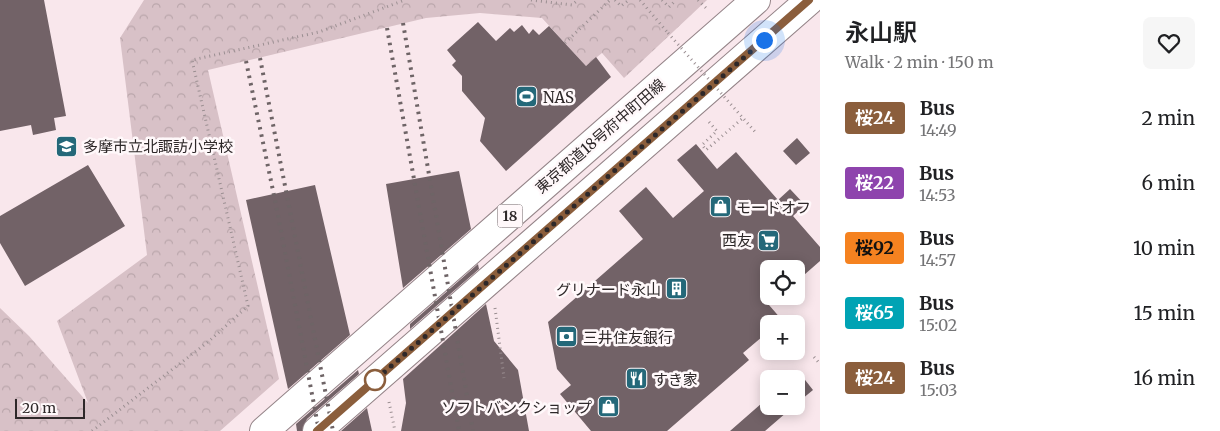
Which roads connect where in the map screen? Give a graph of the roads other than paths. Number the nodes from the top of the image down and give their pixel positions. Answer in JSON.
{"nodes":[{"id":1,"x":756,"y":0,"type":"edge"},
{"id":2,"x":810,"y":0,"type":"edge"},
{"id":3,"x":264,"y":431,"type":"edge"},
{"id":4,"x":317,"y":431,"type":"edge"}],
"edges":[{"from":1,"to":3,"type":"main road","name":"東京都道18号府中町田線","number":"18"},
{"from":2,"to":4,"type":"main road","number":"18"}]}
